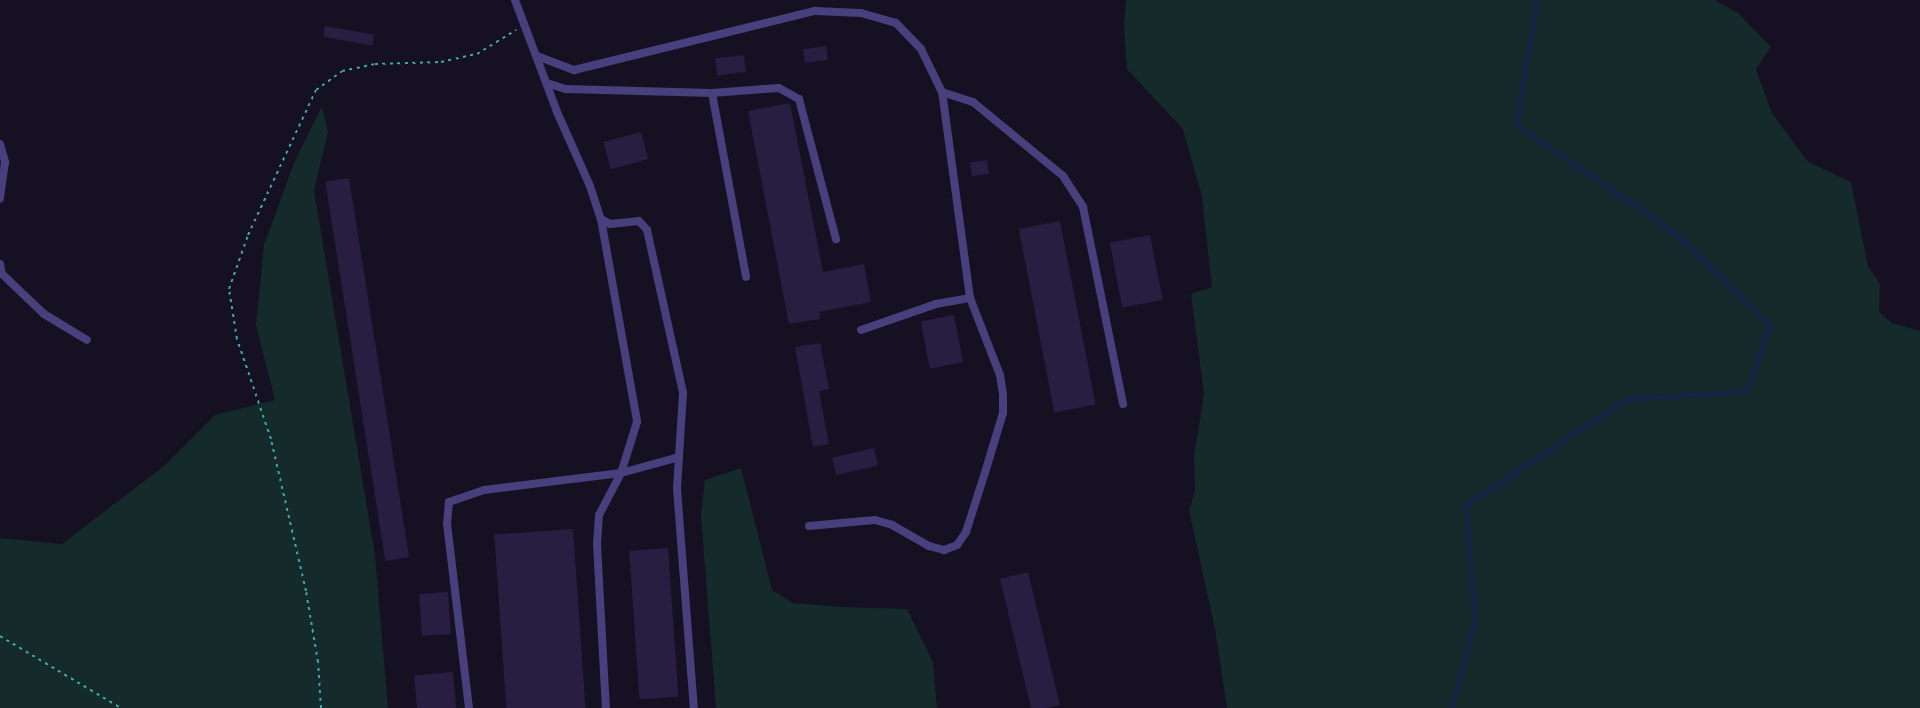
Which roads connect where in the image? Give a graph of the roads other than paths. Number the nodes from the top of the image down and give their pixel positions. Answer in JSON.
{"nodes":[{"id":1,"x":515,"y":0,"type":"edge"},
{"id":2,"x":537,"y":56,"type":"junction"},
{"id":3,"x":547,"y":83,"type":"junction"},
{"id":4,"x":942,"y":92,"type":"junction"},
{"id":5,"x":712,"y":93,"type":"junction"},
{"id":6,"x":0,"y":144,"type":"edge"},
{"id":7,"x":1,"y":182,"type":"edge"},
{"id":8,"x":0,"y":199,"type":"edge"},
{"id":9,"x":600,"y":219,"type":"junction"},
{"id":10,"x":837,"y":240,"type":"dead end"},
{"id":11,"x":0,"y":264,"type":"edge"},
{"id":12,"x":746,"y":277,"type":"dead end"},
{"id":13,"x":970,"y":298,"type":"junction"},
{"id":14,"x":861,"y":330,"type":"dead end"},
{"id":15,"x":87,"y":340,"type":"dead end"},
{"id":16,"x":1123,"y":404,"type":"dead end"},
{"id":17,"x":679,"y":458,"type":"junction"},
{"id":18,"x":621,"y":473,"type":"junction"},
{"id":19,"x":809,"y":526,"type":"dead end"},
{"id":20,"x":469,"y":708,"type":"edge"},
{"id":21,"x":606,"y":708,"type":"edge"},
{"id":22,"x":694,"y":708,"type":"edge"}],
"edges":[{"from":1,"to":2,"type":"lane"},
{"from":2,"to":3,"type":"lane"},
{"from":2,"to":4,"type":"lane"},
{"from":3,"to":5,"type":"lane"},
{"from":3,"to":9,"type":"lane"},
{"from":4,"to":13,"type":"lane"},
{"from":4,"to":16,"type":"lane"},
{"from":5,"to":10,"type":"lane"},
{"from":5,"to":12,"type":"lane"},
{"from":6,"to":7,"type":"lane"},
{"from":7,"to":8,"type":"lane"},
{"from":9,"to":17,"type":"lane"},
{"from":9,"to":18,"type":"lane"},
{"from":11,"to":15,"type":"lane"},
{"from":13,"to":14,"type":"lane"},
{"from":13,"to":19,"type":"lane"},
{"from":17,"to":18,"type":"lane"},
{"from":17,"to":22,"type":"lane"},
{"from":18,"to":20,"type":"lane"},
{"from":18,"to":21,"type":"lane"}]}
